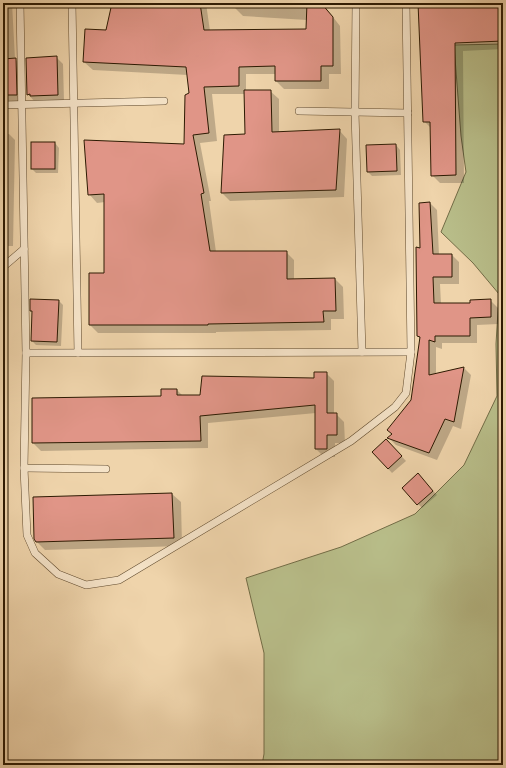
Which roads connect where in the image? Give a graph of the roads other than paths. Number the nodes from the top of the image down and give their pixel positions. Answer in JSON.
{"nodes":[{"id":1,"x":20,"y":3,"type":"edge"},
{"id":2,"x":72,"y":3,"type":"edge"},
{"id":3,"x":356,"y":3,"type":"edge"},
{"id":4,"x":406,"y":3,"type":"edge"},
{"id":5,"x":164,"y":101,"type":"dead end"},
{"id":6,"x":74,"y":103,"type":"junction"},
{"id":7,"x":21,"y":104,"type":"junction"},
{"id":8,"x":3,"y":105,"type":"edge"},
{"id":9,"x":299,"y":111,"type":"dead end"},
{"id":10,"x":356,"y":112,"type":"junction"},
{"id":11,"x":408,"y":113,"type":"junction"},
{"id":12,"x":24,"y":249,"type":"junction"},
{"id":13,"x":3,"y":267,"type":"edge"},
{"id":14,"x":362,"y":352,"type":"junction"},
{"id":15,"x":411,"y":352,"type":"junction"},
{"id":16,"x":26,"y":353,"type":"junction"},
{"id":17,"x":78,"y":353,"type":"junction"},
{"id":18,"x":24,"y":468,"type":"junction"},
{"id":19,"x":106,"y":469,"type":"dead end"}],
"edges":[{"from":1,"to":7,"type":"lane"},
{"from":2,"to":6,"type":"lane"},
{"from":3,"to":10,"type":"lane"},
{"from":4,"to":11,"type":"lane"},
{"from":5,"to":6,"type":"lane"},
{"from":6,"to":7,"type":"lane"},
{"from":6,"to":17,"type":"lane"},
{"from":7,"to":8,"type":"lane"},
{"from":7,"to":12,"type":"lane"},
{"from":9,"to":10,"type":"lane"},
{"from":10,"to":11,"type":"lane"},
{"from":10,"to":14,"type":"lane"},
{"from":11,"to":15,"type":"lane"},
{"from":12,"to":13,"type":"lane"},
{"from":12,"to":16,"type":"lane"},
{"from":14,"to":15,"type":"lane"},
{"from":14,"to":17,"type":"lane"},
{"from":15,"to":18,"type":"lane"},
{"from":16,"to":17,"type":"lane"},
{"from":16,"to":18,"type":"lane"},
{"from":18,"to":19,"type":"lane"}]}
